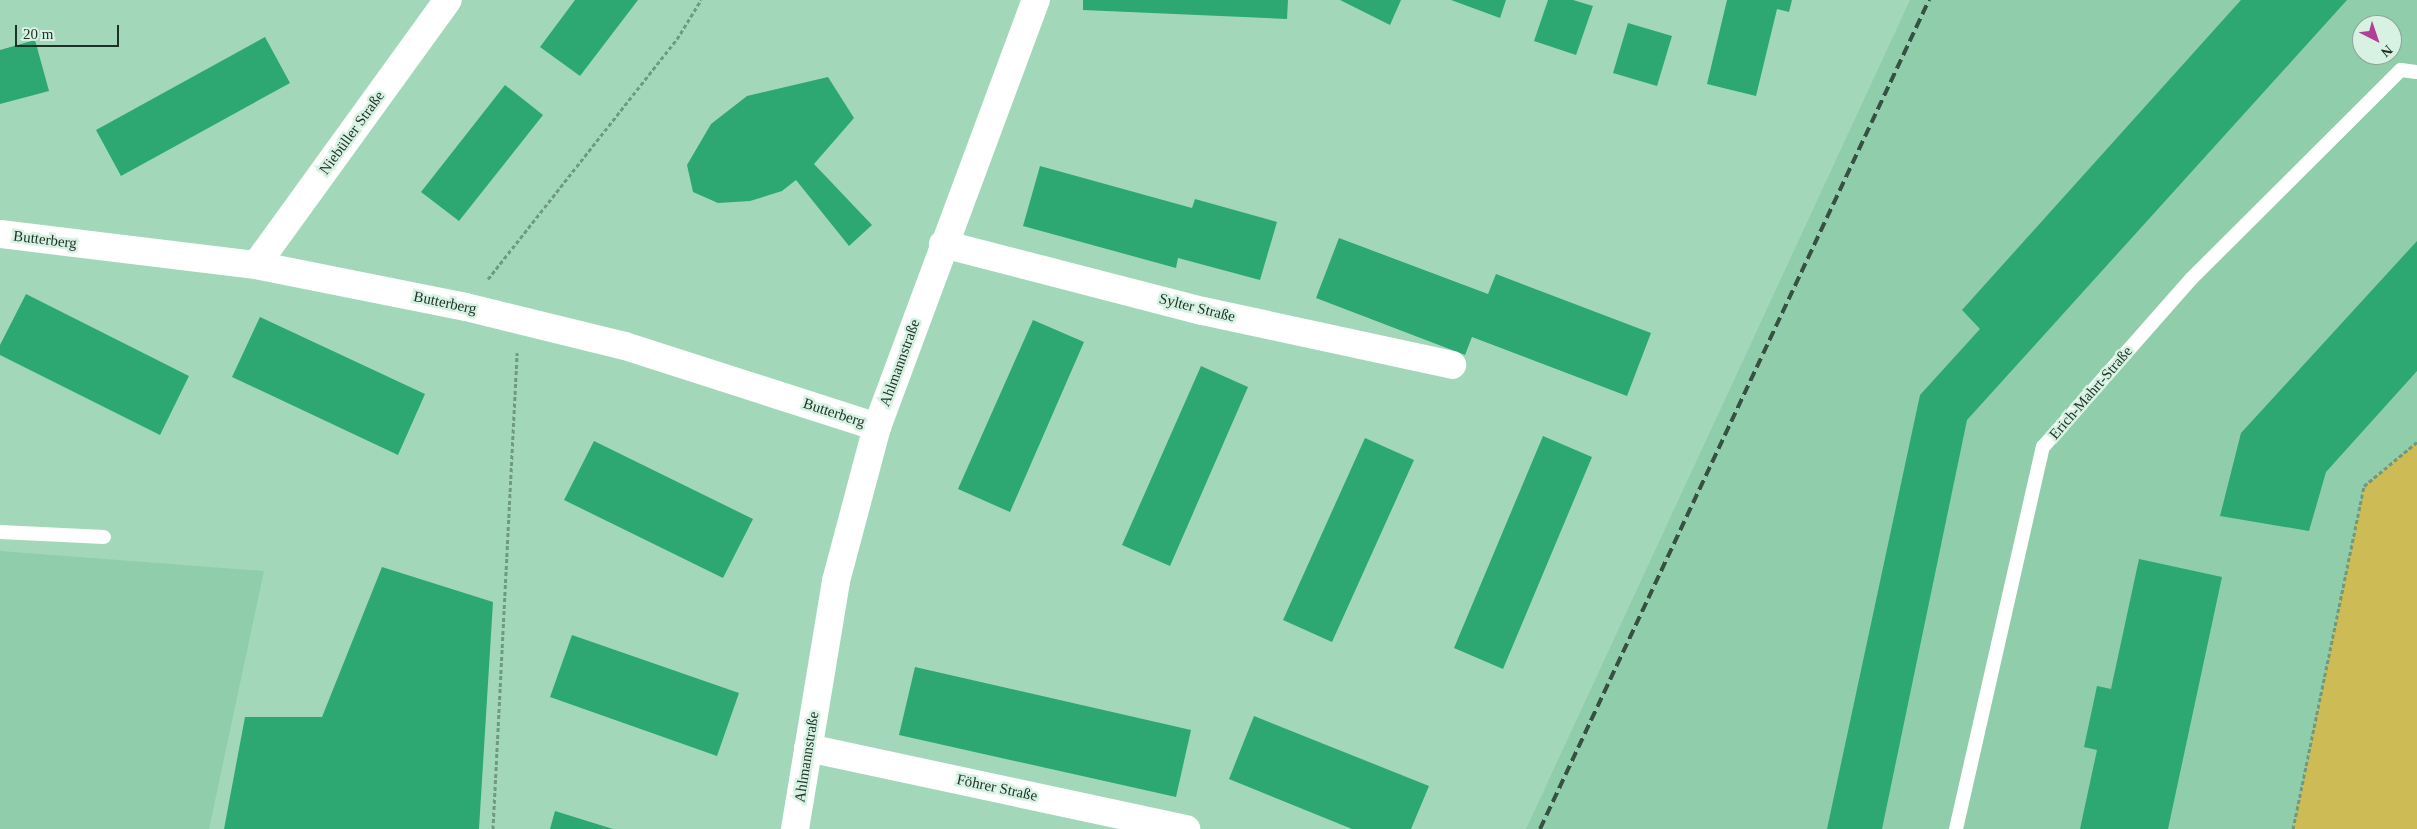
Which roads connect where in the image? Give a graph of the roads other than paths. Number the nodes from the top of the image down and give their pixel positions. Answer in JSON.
{"nodes":[{"id":1,"x":448,"y":0,"type":"edge"},
{"id":2,"x":1036,"y":0,"type":"edge"},
{"id":3,"x":2417,"y":72,"type":"edge"},
{"id":4,"x":0,"y":234,"type":"edge"},
{"id":5,"x":943,"y":244,"type":"junction"},
{"id":6,"x":256,"y":265,"type":"junction"},
{"id":7,"x":1452,"y":365,"type":"dead end"},
{"id":8,"x":878,"y":427,"type":"junction"},
{"id":9,"x":0,"y":532,"type":"edge"},
{"id":10,"x":104,"y":537,"type":"dead end"},
{"id":11,"x":808,"y":748,"type":"junction"},
{"id":12,"x":795,"y":829,"type":"edge"},
{"id":13,"x":1186,"y":829,"type":"edge"},
{"id":14,"x":1956,"y":829,"type":"edge"}],
"edges":[{"from":1,"to":6,"type":"street","name":"Niebüller Straße"},
{"from":2,"to":5,"type":"street","name":"Ahlmannstraße"},
{"from":3,"to":14,"type":"lane","name":"Erich-Mahrt-Straße"},
{"from":4,"to":6,"type":"street","name":"Butterberg"},
{"from":5,"to":7,"type":"street","name":"Sylter Straße"},
{"from":5,"to":8,"type":"street","name":"Ahlmannstraße"},
{"from":6,"to":8,"type":"street","name":"Butterberg"},
{"from":8,"to":11,"type":"street","name":"Ahlmannstraße"},
{"from":9,"to":10,"type":"lane"},
{"from":11,"to":12,"type":"street","name":"Ahlmannstraße"},
{"from":11,"to":13,"type":"street","name":"Föhrer Straße"}]}
